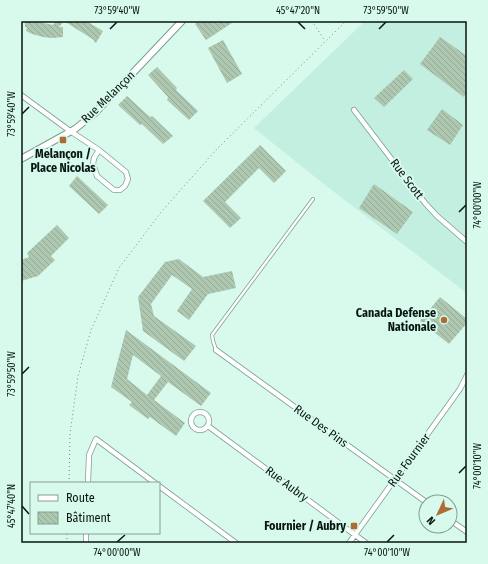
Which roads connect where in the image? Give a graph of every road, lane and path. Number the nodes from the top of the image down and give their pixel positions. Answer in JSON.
{"nodes":[{"id":1,"x":182,"y":21,"type":"edge"},
{"id":2,"x":312,"y":21,"type":"edge"},
{"id":3,"x":346,"y":21,"type":"edge"},
{"id":4,"x":326,"y":41,"type":"junction"},
{"id":5,"x":21,"y":95,"type":"edge"},
{"id":6,"x":354,"y":110,"type":"dead end"},
{"id":7,"x":70,"y":131,"type":"junction"},
{"id":8,"x":99,"y":150,"type":"junction"},
{"id":9,"x":21,"y":159,"type":"edge"},
{"id":10,"x":313,"y":198,"type":"dead end"},
{"id":11,"x":467,"y":242,"type":"edge"},
{"id":12,"x":216,"y":350,"type":"joint"},
{"id":13,"x":467,"y":375,"type":"edge"},
{"id":14,"x":208,"y":426,"type":"junction"},
{"id":15,"x":395,"y":480,"type":"junction"},
{"id":16,"x":69,"y":482,"type":"edge"},
{"id":17,"x":88,"y":482,"type":"edge"},
{"id":18,"x":154,"y":482,"type":"edge"},
{"id":19,"x":160,"y":487,"type":"edge"},
{"id":20,"x":418,"y":496,"type":"edge"},
{"id":21,"x":458,"y":526,"type":"edge"},
{"id":22,"x":467,"y":532,"type":"edge"},
{"id":23,"x":355,"y":535,"type":"junction"},
{"id":24,"x":236,"y":543,"type":"edge"},
{"id":25,"x":349,"y":543,"type":"edge"},
{"id":26,"x":366,"y":543,"type":"edge"}],
"edges":[{"from":1,"to":7,"type":"street","name":"Rue Melançon"},
{"from":2,"to":4,"type":"path"},
{"from":3,"to":4,"type":"path"},
{"from":4,"to":16,"type":"path"},
{"from":5,"to":7,"type":"street"},
{"from":6,"to":11,"type":"street","name":"Rue Scott"},
{"from":7,"to":8,"type":"street"},
{"from":7,"to":9,"type":"street","name":"Rue Melançon"},
{"from":8,"to":8,"type":"street"},
{"from":10,"to":12,"type":"lane"},
{"from":12,"to":15,"type":"street","name":"Rue Des Pins"},
{"from":13,"to":15,"type":"street","name":"Rue Fournier"},
{"from":14,"to":14,"type":"street","name":"Rue Aubry"},
{"from":14,"to":23,"type":"street","name":"Rue Aubry"},
{"from":15,"to":20,"type":"street","name":"Rue Des Pins"},
{"from":15,"to":23,"type":"street","name":"Rue Fournier"},
{"from":17,"to":18,"type":"street"},
{"from":19,"to":24,"type":"street"},
{"from":21,"to":22,"type":"street"},
{"from":23,"to":25,"type":"street","name":"Rue Fournier"},
{"from":23,"to":26,"type":"street","name":"Rue Aubry"}]}
